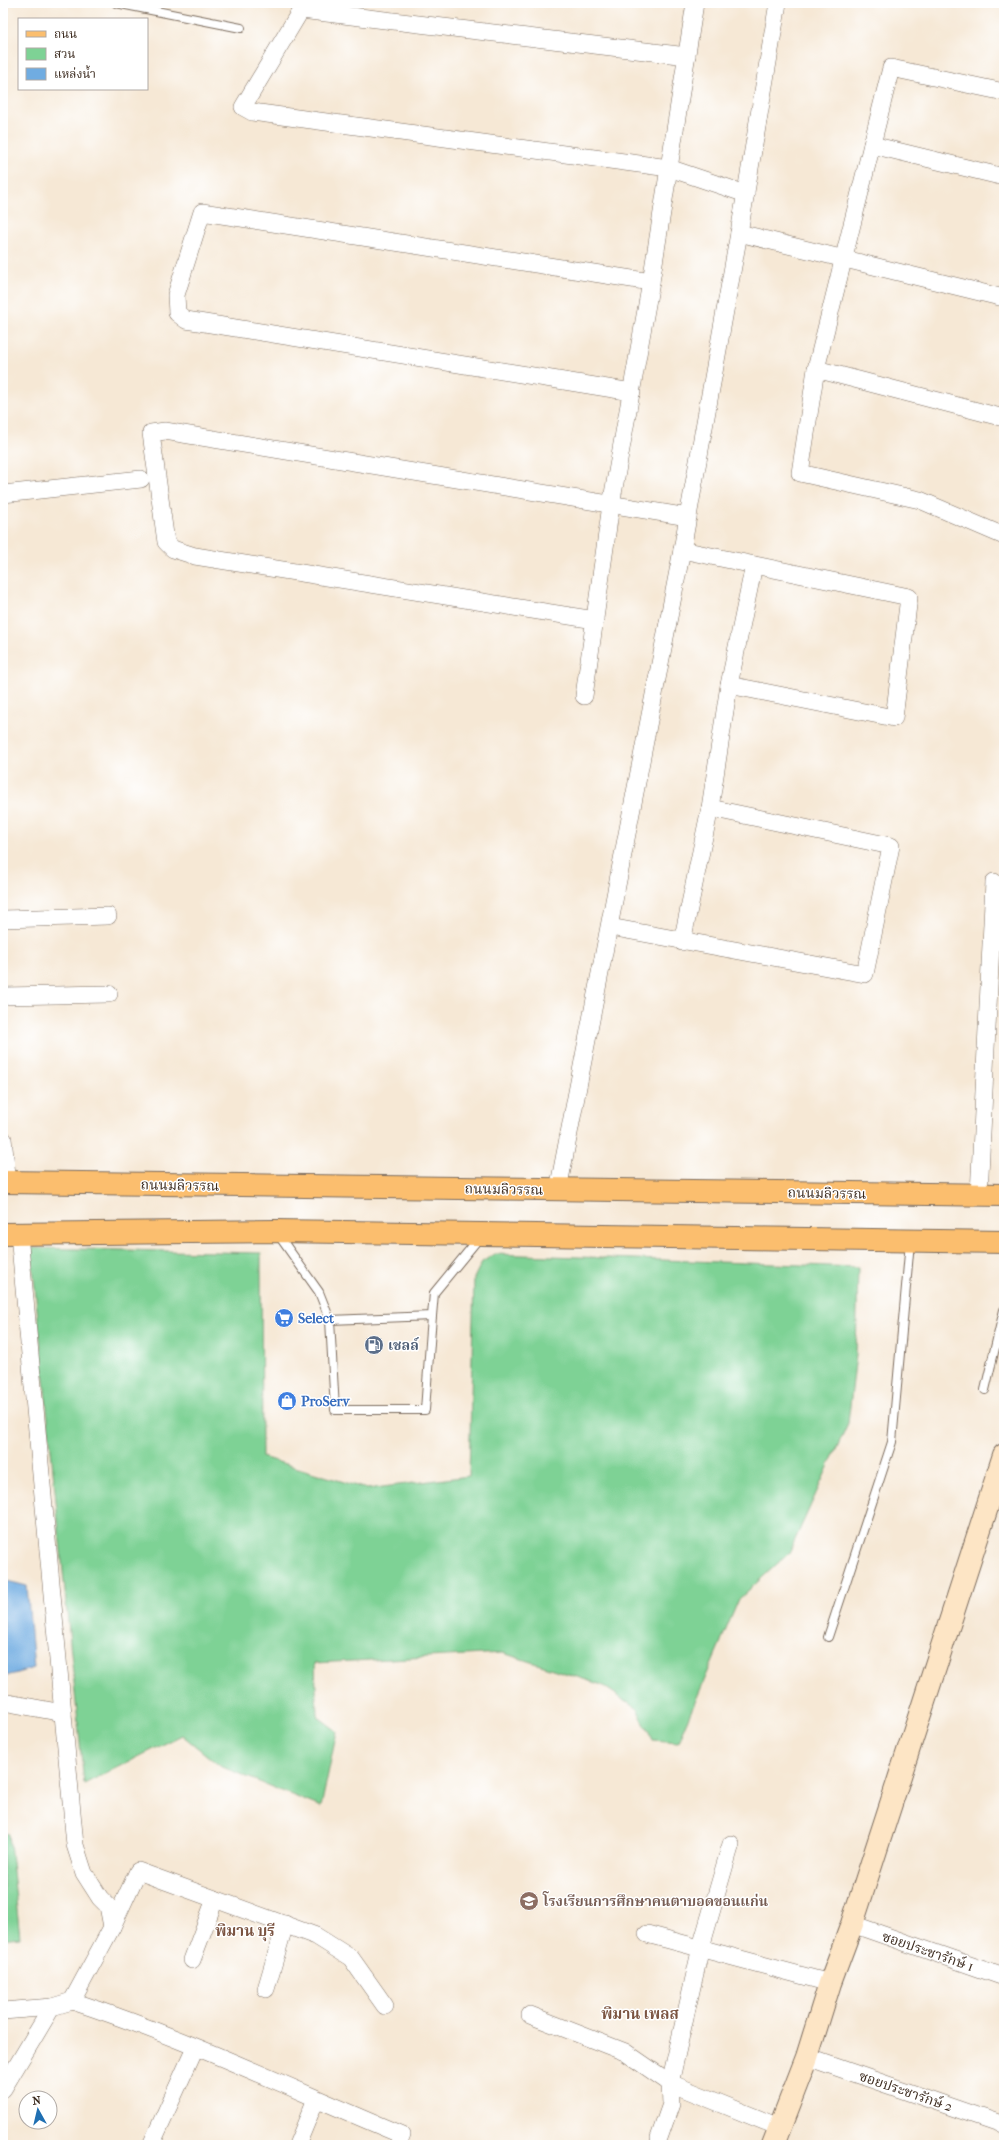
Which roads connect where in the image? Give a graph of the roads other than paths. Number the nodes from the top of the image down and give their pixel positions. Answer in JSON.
{"nodes":[{"id":1,"x":116,"y":3,"type":"edge"},
{"id":2,"x":695,"y":3,"type":"edge"},
{"id":3,"x":778,"y":3,"type":"edge"},
{"id":4,"x":241,"y":28,"type":"dead end"},
{"id":5,"x":687,"y":56,"type":"junction"},
{"id":6,"x":1004,"y":92,"type":"edge"},
{"id":7,"x":872,"y":145,"type":"junction"},
{"id":8,"x":669,"y":168,"type":"junction"},
{"id":9,"x":1004,"y":177,"type":"edge"},
{"id":10,"x":746,"y":194,"type":"junction"},
{"id":11,"x":739,"y":233,"type":"junction"},
{"id":12,"x":844,"y":260,"type":"junction"},
{"id":13,"x":651,"y":282,"type":"junction"},
{"id":14,"x":1004,"y":298,"type":"edge"},
{"id":15,"x":816,"y":370,"type":"junction"},
{"id":16,"x":632,"y":392,"type":"junction"},
{"id":17,"x":1004,"y":418,"type":"edge"},
{"id":18,"x":141,"y":479,"type":"dead end"},
{"id":19,"x":3,"y":494,"type":"edge"},
{"id":20,"x":611,"y":505,"type":"junction"},
{"id":21,"x":688,"y":517,"type":"junction"},
{"id":22,"x":1004,"y":536,"type":"edge"},
{"id":23,"x":682,"y":550,"type":"junction"},
{"id":24,"x":754,"y":565,"type":"junction"},
{"id":25,"x":595,"y":620,"type":"junction"},
{"id":26,"x":729,"y":685,"type":"junction"},
{"id":27,"x":584,"y":696,"type":"dead end"},
{"id":28,"x":710,"y":808,"type":"junction"},
{"id":29,"x":994,"y":882,"type":"dead end"},
{"id":30,"x":108,"y":916,"type":"dead end"},
{"id":31,"x":3,"y":919,"type":"edge"},
{"id":32,"x":610,"y":927,"type":"junction"},
{"id":33,"x":682,"y":942,"type":"junction"},
{"id":34,"x":109,"y":994,"type":"dead end"},
{"id":35,"x":3,"y":996,"type":"edge"},
{"id":36,"x":3,"y":1139,"type":"edge"},
{"id":37,"x":5,"y":1182,"type":"edge"},
{"id":38,"x":558,"y":1190,"type":"junction"},
{"id":39,"x":979,"y":1195,"type":"junction"},
{"id":40,"x":1004,"y":1195,"type":"edge"},
{"id":41,"x":275,"y":1231,"type":"junction"},
{"id":42,"x":11,"y":1234,"type":"edge"},
{"id":43,"x":482,"y":1234,"type":"junction"},
{"id":44,"x":910,"y":1241,"type":"junction"},
{"id":45,"x":1004,"y":1242,"type":"edge"},
{"id":46,"x":1004,"y":1310,"type":"edge"},
{"id":47,"x":432,"y":1316,"type":"junction"},
{"id":48,"x":330,"y":1320,"type":"junction"},
{"id":49,"x":985,"y":1390,"type":"dead end"},
{"id":50,"x":1004,"y":1456,"type":"edge"},
{"id":51,"x":828,"y":1637,"type":"dead end"},
{"id":52,"x":3,"y":1702,"type":"edge"},
{"id":53,"x":63,"y":1713,"type":"junction"},
{"id":54,"x":731,"y":1844,"type":"dead end"},
{"id":55,"x":215,"y":1899,"type":"junction"},
{"id":56,"x":285,"y":1924,"type":"junction"},
{"id":57,"x":852,"y":1924,"type":"junction"},
{"id":58,"x":112,"y":1927,"type":"junction"},
{"id":59,"x":647,"y":1934,"type":"dead end"},
{"id":60,"x":700,"y":1946,"type":"junction"},
{"id":61,"x":192,"y":1960,"type":"dead end"},
{"id":62,"x":1004,"y":1977,"type":"edge"},
{"id":63,"x":830,"y":1983,"type":"junction"},
{"id":64,"x":266,"y":1989,"type":"dead end"},
{"id":65,"x":72,"y":2001,"type":"junction"},
{"id":66,"x":385,"y":2006,"type":"dead end"},
{"id":67,"x":52,"y":2007,"type":"junction"},
{"id":68,"x":3,"y":2011,"type":"edge"},
{"id":69,"x":530,"y":2015,"type":"dead end"},
{"id":70,"x":195,"y":2048,"type":"junction"},
{"id":71,"x":807,"y":2057,"type":"junction"},
{"id":72,"x":670,"y":2083,"type":"junction"},
{"id":73,"x":3,"y":2089,"type":"edge"},
{"id":74,"x":316,"y":2099,"type":"junction"},
{"id":75,"x":1004,"y":2125,"type":"edge"},
{"id":76,"x":776,"y":2136,"type":"edge"},
{"id":77,"x":660,"y":2138,"type":"dead end"},
{"id":78,"x":151,"y":2145,"type":"edge"},
{"id":79,"x":297,"y":2145,"type":"edge"},
{"id":80,"x":398,"y":2145,"type":"edge"}],
"edges":[{"from":1,"to":4,"type":"lane"},
{"from":2,"to":5,"type":"street"},
{"from":3,"to":10,"type":"street"},
{"from":5,"to":8,"type":"street"},
{"from":5,"to":8,"type":"street"},
{"from":6,"to":7,"type":"street"},
{"from":7,"to":9,"type":"street"},
{"from":7,"to":12,"type":"street"},
{"from":8,"to":10,"type":"street"},
{"from":8,"to":13,"type":"street"},
{"from":10,"to":11,"type":"street"},
{"from":11,"to":12,"type":"street"},
{"from":11,"to":21,"type":"street"},
{"from":12,"to":14,"type":"street"},
{"from":12,"to":15,"type":"street"},
{"from":13,"to":16,"type":"street"},
{"from":13,"to":16,"type":"street"},
{"from":15,"to":17,"type":"street"},
{"from":15,"to":22,"type":"street"},
{"from":16,"to":20,"type":"street"},
{"from":18,"to":19,"type":"street"},
{"from":20,"to":21,"type":"street"},
{"from":20,"to":25,"type":"street"},
{"from":20,"to":25,"type":"street"},
{"from":21,"to":23,"type":"street"},
{"from":23,"to":24,"type":"street"},
{"from":23,"to":32,"type":"street"},
{"from":24,"to":26,"type":"street"},
{"from":24,"to":26,"type":"street"},
{"from":25,"to":27,"type":"street"},
{"from":26,"to":28,"type":"street"},
{"from":28,"to":33,"type":"street"},
{"from":28,"to":33,"type":"street"},
{"from":29,"to":39,"type":"street"},
{"from":30,"to":31,"type":"street"},
{"from":32,"to":33,"type":"street"},
{"from":32,"to":38,"type":"street"},
{"from":34,"to":35,"type":"street"},
{"from":36,"to":37,"type":"street"},
{"from":37,"to":38,"type":"main road","name":"ถนนมลิวรรณ"},
{"from":38,"to":39,"type":"main road","name":"ถนนมลิวรรณ"},
{"from":39,"to":40,"type":"main road","name":"ถนนมลิวรรณ"},
{"from":41,"to":42,"type":"main road"},
{"from":41,"to":43,"type":"main road"},
{"from":41,"to":48,"type":"lane"},
{"from":42,"to":53,"type":"street"},
{"from":43,"to":44,"type":"main road"},
{"from":43,"to":47,"type":"lane"},
{"from":44,"to":45,"type":"main road"},
{"from":44,"to":51,"type":"lane"},
{"from":46,"to":49,"type":"lane"},
{"from":47,"to":48,"type":"lane"},
{"from":47,"to":48,"type":"lane"},
{"from":50,"to":57,"type":"street"},
{"from":52,"to":53,"type":"street"},
{"from":53,"to":58,"type":"street"},
{"from":54,"to":60,"type":"street"},
{"from":55,"to":56,"type":"street"},
{"from":55,"to":58,"type":"street"},
{"from":55,"to":61,"type":"street"},
{"from":56,"to":64,"type":"street"},
{"from":56,"to":66,"type":"street"},
{"from":57,"to":62,"type":"street","name":"ซอยประชารักษ์ 1"},
{"from":57,"to":63,"type":"street"},
{"from":58,"to":65,"type":"street"},
{"from":59,"to":60,"type":"street"},
{"from":60,"to":63,"type":"street"},
{"from":60,"to":72,"type":"street"},
{"from":63,"to":71,"type":"street"},
{"from":65,"to":67,"type":"street"},
{"from":65,"to":70,"type":"street"},
{"from":67,"to":68,"type":"street"},
{"from":67,"to":73,"type":"street"},
{"from":69,"to":72,"type":"street"},
{"from":70,"to":74,"type":"street"},
{"from":70,"to":78,"type":"street"},
{"from":71,"to":75,"type":"street","name":"ซอยประชารักษ์ 2"},
{"from":71,"to":76,"type":"street"},
{"from":72,"to":76,"type":"street"},
{"from":72,"to":77,"type":"street"},
{"from":74,"to":79,"type":"street"},
{"from":74,"to":80,"type":"street"}]}
